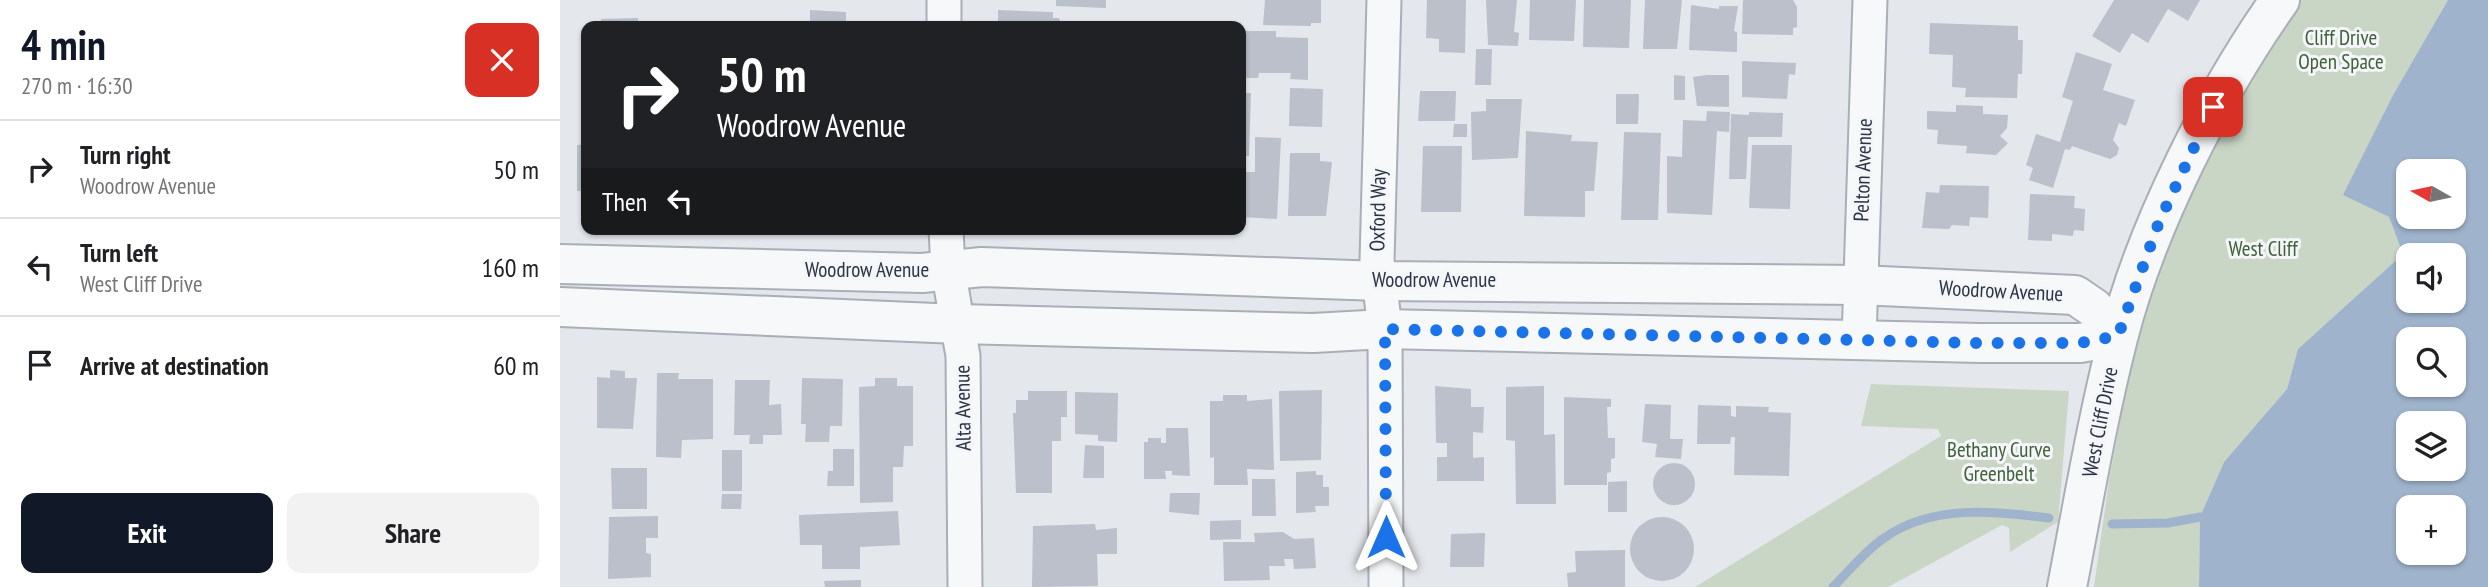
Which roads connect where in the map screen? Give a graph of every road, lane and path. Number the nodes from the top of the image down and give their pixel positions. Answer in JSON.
{"nodes":[{"id":1,"x":944,"y":0,"type":"edge"},
{"id":2,"x":1384,"y":0,"type":"edge"},
{"id":3,"x":1870,"y":0,"type":"edge"},
{"id":4,"x":2280,"y":0,"type":"edge"},
{"id":5,"x":944,"y":21,"type":"edge"},
{"id":6,"x":946,"y":235,"type":"edge"},
{"id":7,"x":560,"y":264,"type":"edge"},
{"id":8,"x":948,"y":269,"type":"junction"},
{"id":9,"x":1380,"y":281,"type":"junction"},
{"id":10,"x":1859,"y":285,"type":"junction"},
{"id":11,"x":560,"y":307,"type":"edge"},
{"id":12,"x":958,"y":324,"type":"junction"},
{"id":13,"x":1385,"y":329,"type":"junction"},
{"id":14,"x":2118,"y":336,"type":"junction"},
{"id":15,"x":1859,"y":340,"type":"junction"},
{"id":16,"x":965,"y":587,"type":"edge"},
{"id":17,"x":1386,"y":587,"type":"edge"},
{"id":18,"x":2067,"y":587,"type":"edge"}],
"edges":[{"from":1,"to":5,"type":"street"},
{"from":2,"to":9,"type":"street","name":"Oxford Way"},
{"from":3,"to":10,"type":"street","name":"Pelton Avenue"},
{"from":4,"to":14,"type":"street","name":"West Cliff Drive"},
{"from":6,"to":8,"type":"street","name":"Alta Avenue"},
{"from":7,"to":8,"type":"street","name":"Woodrow Avenue"},
{"from":8,"to":9,"type":"street","name":"Woodrow Avenue"},
{"from":8,"to":12,"type":"street","name":"Alta Avenue"},
{"from":9,"to":10,"type":"street","name":"Woodrow Avenue"},
{"from":9,"to":13,"type":"street","name":"Oxford Way"},
{"from":10,"to":14,"type":"street","name":"Woodrow Avenue"},
{"from":10,"to":15,"type":"street","name":"Pelton Avenue"},
{"from":11,"to":12,"type":"street"},
{"from":12,"to":13,"type":"street"},
{"from":12,"to":16,"type":"street","name":"Alta Avenue"},
{"from":13,"to":15,"type":"street"},
{"from":13,"to":17,"type":"street","name":"Oxford Way"},
{"from":14,"to":15,"type":"street"},
{"from":14,"to":18,"type":"street","name":"West Cliff Drive"}]}
